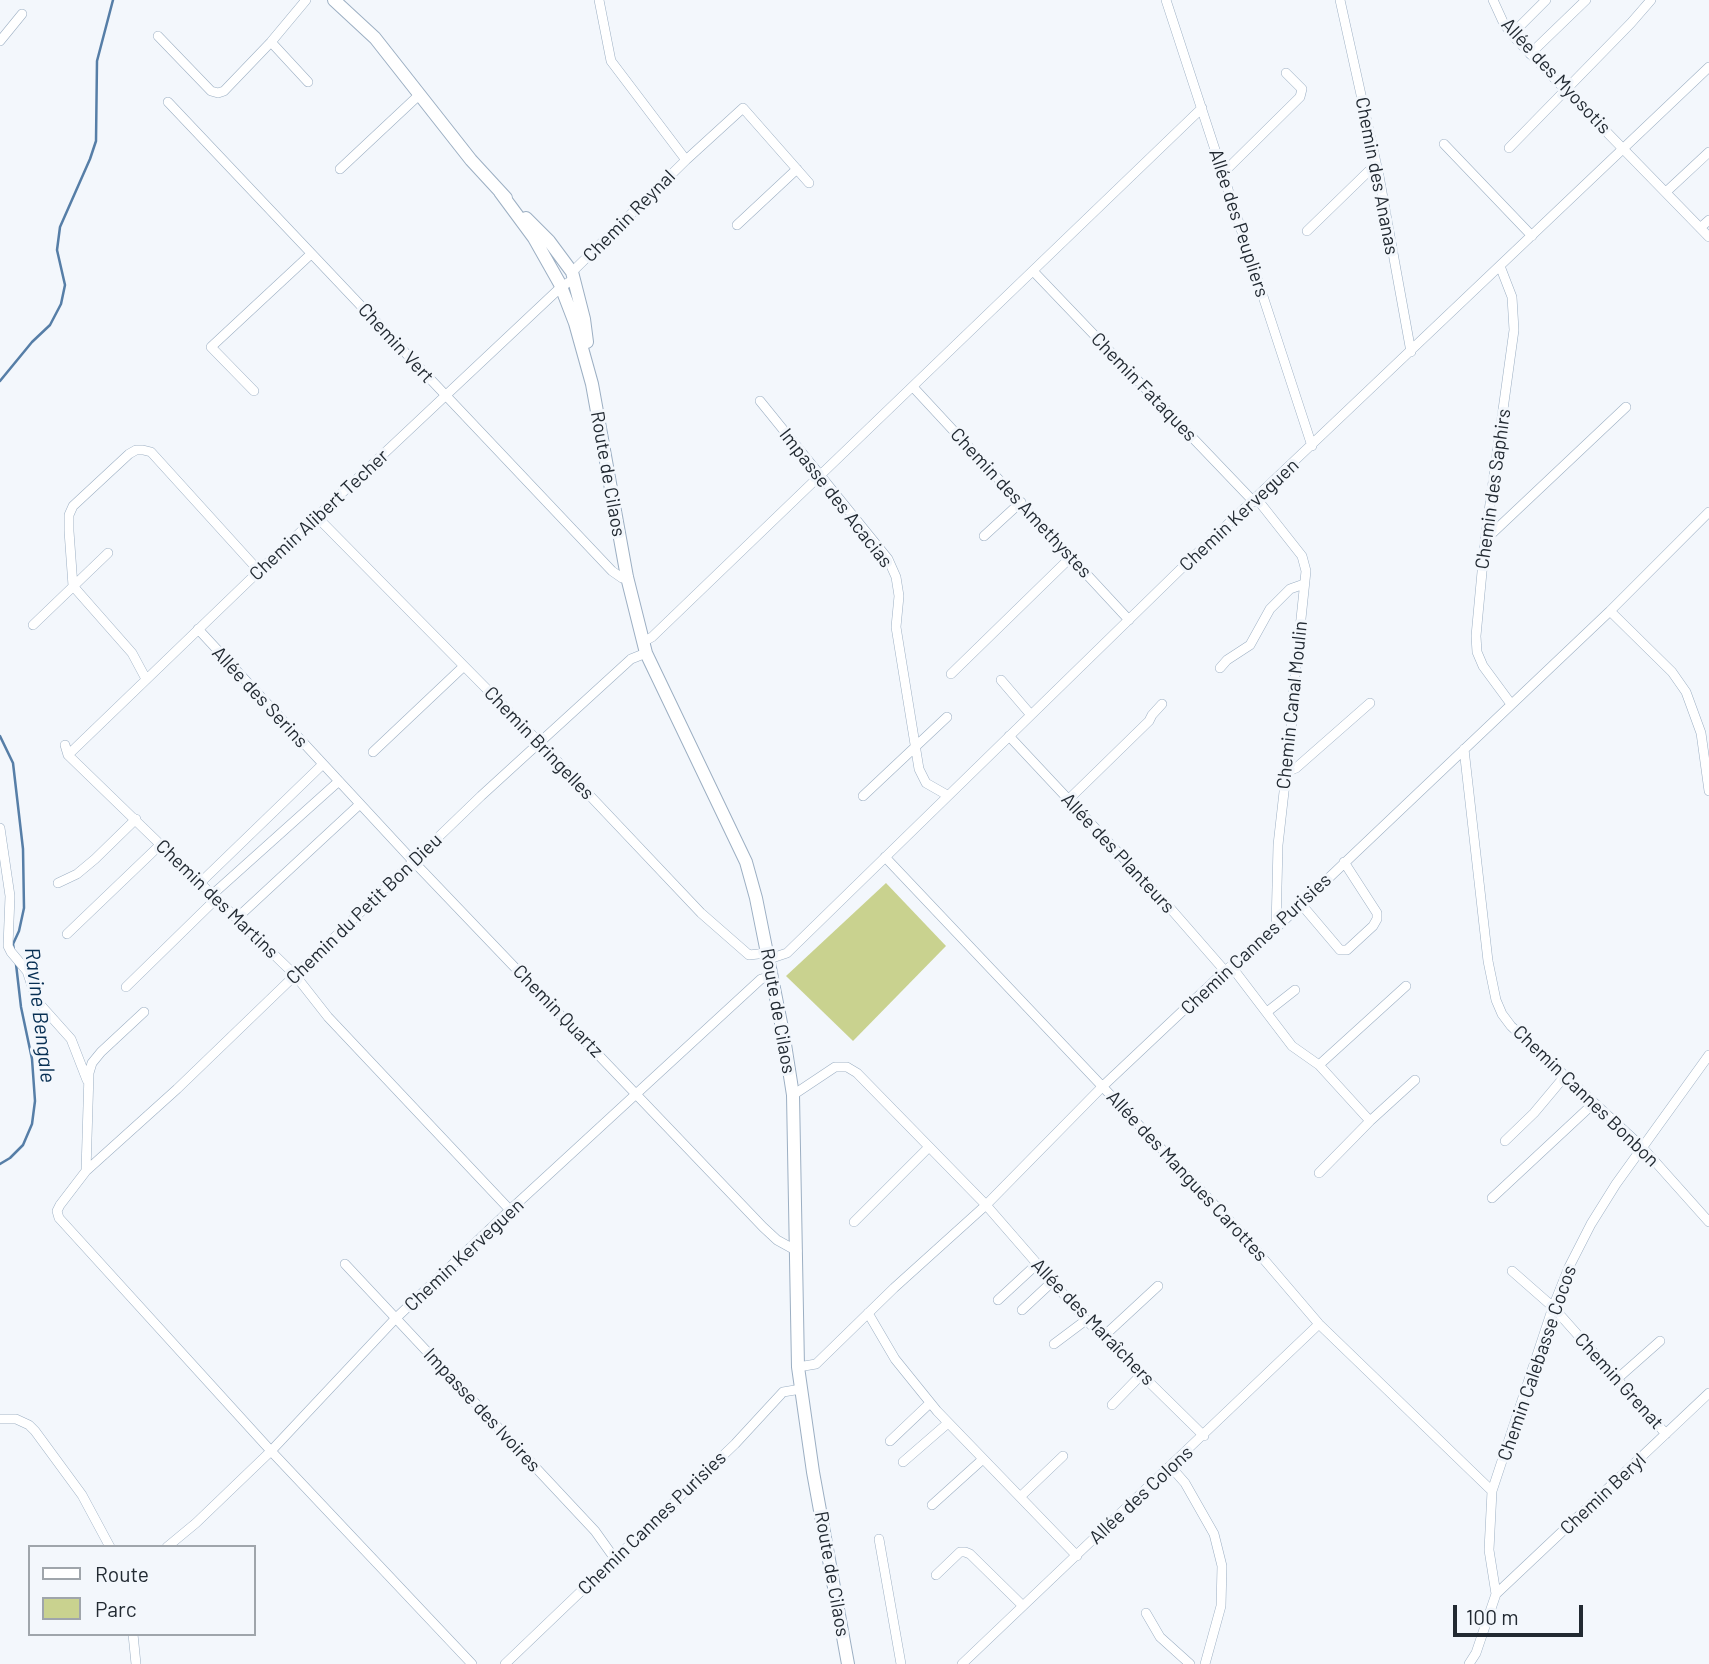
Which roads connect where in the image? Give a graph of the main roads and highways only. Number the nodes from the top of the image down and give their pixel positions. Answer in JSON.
{"nodes":[{"id":1,"x":334,"y":0,"type":"edge"},
{"id":2,"x":530,"y":227,"type":"junction"},
{"id":3,"x":592,"y":384,"type":"junction"},
{"id":4,"x":848,"y":1664,"type":"edge"}],
"edges":[{"from":1,"to":2,"type":"main road","name":"Route de Cilaos"},
{"from":2,"to":3,"type":"main road","name":"Route de Cilaos"},
{"from":2,"to":3,"type":"main road","name":"Route de Cilaos"},
{"from":3,"to":4,"type":"main road","name":"Route de Cilaos"}]}
